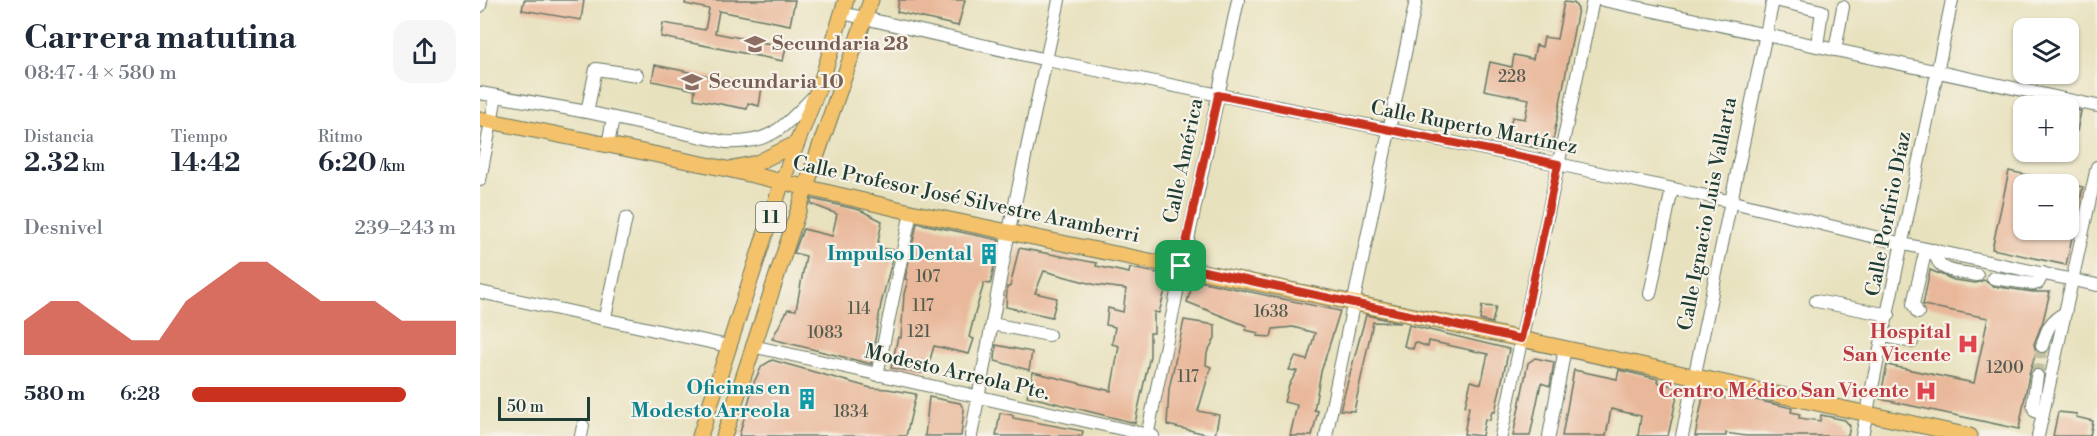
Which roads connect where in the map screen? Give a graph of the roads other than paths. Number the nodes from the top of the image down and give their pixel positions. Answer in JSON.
{"nodes":[{"id":1,"x":481,"y":0,"type":"edge"},
{"id":2,"x":871,"y":0,"type":"edge"},
{"id":3,"x":1059,"y":0,"type":"edge"},
{"id":4,"x":1238,"y":0,"type":"edge"},
{"id":5,"x":1416,"y":0,"type":"edge"},
{"id":6,"x":1593,"y":0,"type":"edge"},
{"id":7,"x":1603,"y":0,"type":"edge"},
{"id":8,"x":1774,"y":0,"type":"edge"},
{"id":9,"x":1952,"y":0,"type":"edge"},
{"id":10,"x":480,"y":6,"type":"edge"},
{"id":11,"x":844,"y":7,"type":"edge"},
{"id":12,"x":1843,"y":7,"type":"dead end"},
{"id":13,"x":866,"y":19,"type":"junction"},
{"id":14,"x":1765,"y":35,"type":"junction"},
{"id":15,"x":1817,"y":46,"type":"junction"},
{"id":16,"x":1835,"y":50,"type":"junction"},
{"id":17,"x":1047,"y":60,"type":"junction"},
{"id":18,"x":1938,"y":71,"type":"junction"},
{"id":19,"x":637,"y":75,"type":"dead end"},
{"id":20,"x":480,"y":93,"type":"edge"},
{"id":21,"x":816,"y":95,"type":"junction"},
{"id":22,"x":1218,"y":95,"type":"junction"},
{"id":23,"x":496,"y":96,"type":"junction"},
{"id":24,"x":2097,"y":106,"type":"edge"},
{"id":25,"x":587,"y":112,"type":"junction"},
{"id":26,"x":613,"y":118,"type":"junction"},
{"id":27,"x":486,"y":121,"type":"edge"},
{"id":28,"x":1389,"y":131,"type":"junction"},
{"id":29,"x":797,"y":143,"type":"junction"},
{"id":30,"x":608,"y":145,"type":"junction"},
{"id":31,"x":1558,"y":164,"type":"junction"},
{"id":32,"x":2097,"y":167,"type":"edge"},
{"id":33,"x":727,"y":169,"type":"junction"},
{"id":34,"x":480,"y":180,"type":"edge"},
{"id":35,"x":782,"y":182,"type":"junction"},
{"id":36,"x":805,"y":188,"type":"junction"},
{"id":37,"x":1672,"y":189,"type":"junction"},
{"id":38,"x":1729,"y":201,"type":"junction"},
{"id":39,"x":2093,"y":203,"type":"edge"},
{"id":40,"x":911,"y":212,"type":"junction"},
{"id":41,"x":626,"y":218,"type":"dead end"},
{"id":42,"x":1009,"y":231,"type":"junction"},
{"id":43,"x":1904,"y":244,"type":"junction"},
{"id":44,"x":1930,"y":250,"type":"junction"},
{"id":45,"x":1181,"y":266,"type":"junction"},
{"id":46,"x":2043,"y":273,"type":"junction"},
{"id":47,"x":1977,"y":275,"type":"dead end"},
{"id":48,"x":1993,"y":278,"type":"dead end"},
{"id":49,"x":2072,"y":280,"type":"junction"},
{"id":50,"x":2097,"y":285,"type":"edge"},
{"id":51,"x":480,"y":292,"type":"edge"},
{"id":52,"x":1650,"y":294,"type":"dead end"},
{"id":53,"x":1816,"y":301,"type":"dead end"},
{"id":54,"x":1354,"y":303,"type":"junction"},
{"id":55,"x":1918,"y":313,"type":"dead end"},
{"id":56,"x":2065,"y":313,"type":"junction"},
{"id":57,"x":1889,"y":315,"type":"junction"},
{"id":58,"x":605,"y":317,"type":"junction"},
{"id":59,"x":992,"y":324,"type":"junction"},
{"id":60,"x":1049,"y":335,"type":"dead end"},
{"id":61,"x":1884,"y":336,"type":"junction"},
{"id":62,"x":1521,"y":339,"type":"junction"},
{"id":63,"x":1912,"y":342,"type":"dead end"},
{"id":64,"x":728,"y":346,"type":"junction"},
{"id":65,"x":752,"y":346,"type":"junction"},
{"id":66,"x":2042,"y":346,"type":"tunnel mouth"},
{"id":67,"x":1565,"y":348,"type":"junction"},
{"id":68,"x":877,"y":375,"type":"junction"},
{"id":69,"x":2037,"y":376,"type":"tunnel mouth"},
{"id":70,"x":1696,"y":377,"type":"junction"},
{"id":71,"x":978,"y":397,"type":"junction"},
{"id":72,"x":1867,"y":414,"type":"junction"},
{"id":73,"x":2043,"y":415,"type":"junction"},
{"id":74,"x":700,"y":436,"type":"edge"},
{"id":75,"x":724,"y":436,"type":"edge"},
{"id":76,"x":971,"y":436,"type":"edge"},
{"id":77,"x":1149,"y":436,"type":"edge"},
{"id":78,"x":1326,"y":436,"type":"edge"},
{"id":79,"x":1501,"y":436,"type":"edge"},
{"id":80,"x":1549,"y":436,"type":"edge"},
{"id":81,"x":1682,"y":436,"type":"edge"},
{"id":82,"x":1862,"y":436,"type":"edge"},
{"id":83,"x":1971,"y":436,"type":"edge"},
{"id":84,"x":2038,"y":436,"type":"edge"}],
"edges":[{"from":1,"to":10,"type":"street"},
{"from":2,"to":13,"type":"main road","number":"11"},
{"from":3,"to":17,"type":"street"},
{"from":4,"to":22,"type":"street","name":"Calle América"},
{"from":5,"to":28,"type":"street"},
{"from":6,"to":31,"type":"street"},
{"from":7,"to":14,"type":"street"},
{"from":8,"to":14,"type":"street","name":"Calle Ignacio Luis Vallarta"},
{"from":8,"to":15,"type":"street"},
{"from":9,"to":18,"type":"street","name":"Calle Porfirio Díaz"},
{"from":11,"to":13,"type":"street","name":"Calle Ruperto Martínez"},
{"from":11,"to":21,"type":"main road","number":"11"},
{"from":12,"to":16,"type":"street"},
{"from":13,"to":17,"type":"street","name":"Calle Ruperto Martínez"},
{"from":13,"to":36,"type":"main road","number":"11"},
{"from":14,"to":15,"type":"street"},
{"from":14,"to":38,"type":"street","name":"Calle Ignacio Luis Vallarta"},
{"from":15,"to":16,"type":"street"},
{"from":16,"to":18,"type":"street"},
{"from":17,"to":22,"type":"street","name":"Calle Ruperto Martínez"},
{"from":17,"to":42,"type":"street"},
{"from":18,"to":24,"type":"street"},
{"from":18,"to":43,"type":"street","name":"Calle Porfirio Díaz"},
{"from":19,"to":25,"type":"street"},
{"from":20,"to":23,"type":"street"},
{"from":21,"to":26,"type":"street"},
{"from":21,"to":29,"type":"main road","number":"11"},
{"from":22,"to":28,"type":"street","name":"Calle Ruperto Martínez"},
{"from":22,"to":45,"type":"street","name":"Calle América"},
{"from":23,"to":25,"type":"street"},
{"from":23,"to":27,"type":"street"},
{"from":25,"to":26,"type":"street"},
{"from":26,"to":30,"type":"street"},
{"from":27,"to":30,"type":"main road","name":"Calle Profesor José Silvestre Aramberri"},
{"from":27,"to":34,"type":"street"},
{"from":28,"to":31,"type":"street","name":"Calle Ruperto Martínez"},
{"from":28,"to":54,"type":"street"},
{"from":29,"to":33,"type":"main road"},
{"from":29,"to":35,"type":"main road","number":"11"},
{"from":30,"to":33,"type":"main road","name":"Calle Profesor José Silvestre Aramberri"},
{"from":31,"to":37,"type":"street","name":"Calle Ruperto Martínez"},
{"from":31,"to":62,"type":"street"},
{"from":32,"to":39,"type":"street"},
{"from":33,"to":35,"type":"main road","name":"Calle Profesor José Silvestre Aramberri"},
{"from":35,"to":36,"type":"main road","name":"Calle Profesor José Silvestre Aramberri"},
{"from":35,"to":64,"type":"main road","number":"11"},
{"from":36,"to":40,"type":"main road","name":"Calle Profesor José Silvestre Aramberri"},
{"from":36,"to":65,"type":"main road","number":"11"},
{"from":37,"to":38,"type":"street","name":"Calle Ruperto Martínez"},
{"from":37,"to":52,"type":"street"},
{"from":38,"to":43,"type":"street","name":"Calle Ruperto Martínez"},
{"from":38,"to":70,"type":"street","name":"Calle Ignacio Luis Vallarta"},
{"from":39,"to":49,"type":"street"},
{"from":40,"to":42,"type":"main road","name":"Calle Profesor José Silvestre Aramberri"},
{"from":40,"to":68,"type":"street"},
{"from":41,"to":58,"type":"street"},
{"from":42,"to":45,"type":"main road","name":"Calle Profesor José Silvestre Aramberri"},
{"from":42,"to":59,"type":"street"},
{"from":43,"to":44,"type":"street","name":"Calle Ruperto Martínez"},
{"from":43,"to":57,"type":"street","name":"Calle Porfirio Díaz"},
{"from":44,"to":46,"type":"street","name":"Calle Ruperto Martínez"},
{"from":44,"to":47,"type":"street"},
{"from":44,"to":55,"type":"street"},
{"from":45,"to":54,"type":"main road","name":"Calle Profesor José Silvestre Aramberri"},
{"from":45,"to":77,"type":"street","name":"Calle América"},
{"from":46,"to":48,"type":"street"},
{"from":46,"to":49,"type":"street","name":"Calle Ruperto Martínez"},
{"from":49,"to":50,"type":"street","name":"Calle Ruperto Martínez"},
{"from":49,"to":56,"type":"street"},
{"from":51,"to":58,"type":"street"},
{"from":53,"to":57,"type":"street"},
{"from":54,"to":62,"type":"main road","name":"Calle Profesor José Silvestre Aramberri"},
{"from":54,"to":78,"type":"street"},
{"from":56,"to":66,"type":"street"},
{"from":56,"to":73,"type":"street"},
{"from":57,"to":61,"type":"street","name":"Calle Porfirio Díaz"},
{"from":58,"to":64,"type":"street"},
{"from":59,"to":60,"type":"street"},
{"from":59,"to":71,"type":"street"},
{"from":61,"to":63,"type":"street"},
{"from":61,"to":72,"type":"street","name":"Calle Porfirio Díaz"},
{"from":62,"to":67,"type":"main road","name":"Calle Profesor José Silvestre Aramberri"},
{"from":62,"to":79,"type":"street"},
{"from":64,"to":74,"type":"main road","number":"11"},
{"from":65,"to":68,"type":"street","name":"Modesto Arreola Pte."},
{"from":65,"to":75,"type":"main road","number":"11"},
{"from":67,"to":70,"type":"main road","name":"Calle Profesor José Silvestre Aramberri"},
{"from":67,"to":80,"type":"street"},
{"from":68,"to":71,"type":"street","name":"Modesto Arreola Pte."},
{"from":69,"to":73,"type":"street"},
{"from":70,"to":72,"type":"main road","name":"Calle Profesor José Silvestre Aramberri"},
{"from":70,"to":81,"type":"street","name":"Calle Ignacio Luis Vallarta"},
{"from":71,"to":76,"type":"street"},
{"from":71,"to":77,"type":"street","name":"Modesto Arreola Pte."},
{"from":72,"to":82,"type":"street","name":"Calle Porfirio Díaz"},
{"from":72,"to":83,"type":"main road","name":"Calle Profesor José Silvestre Aramberri"},
{"from":73,"to":84,"type":"street"}]}
